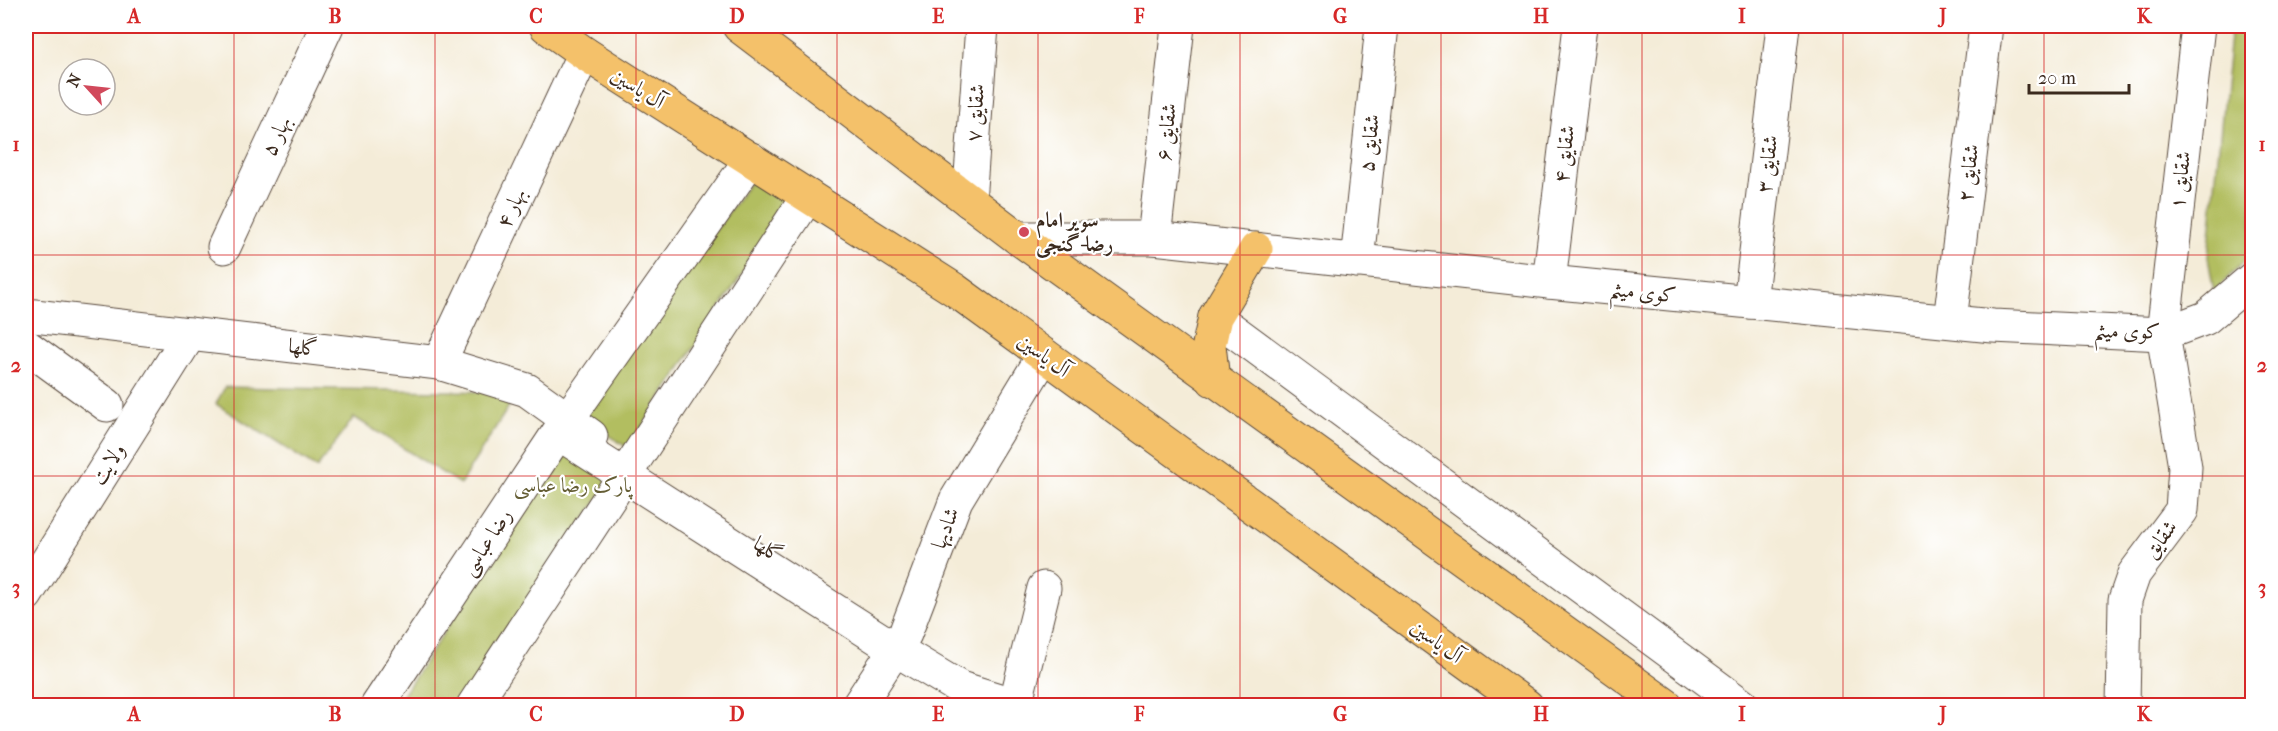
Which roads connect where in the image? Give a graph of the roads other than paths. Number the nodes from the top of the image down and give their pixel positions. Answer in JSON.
{"nodes":[{"id":1,"x":327,"y":26,"type":"edge"},
{"id":2,"x":546,"y":26,"type":"edge"},
{"id":3,"x":739,"y":26,"type":"edge"},
{"id":4,"x":982,"y":26,"type":"edge"},
{"id":5,"x":1178,"y":26,"type":"edge"},
{"id":6,"x":1382,"y":26,"type":"edge"},
{"id":7,"x":1580,"y":26,"type":"edge"},
{"id":8,"x":1783,"y":26,"type":"edge"},
{"id":9,"x":1986,"y":26,"type":"edge"},
{"id":10,"x":2198,"y":26,"type":"edge"},
{"id":11,"x":584,"y":53,"type":"junction"},
{"id":12,"x":751,"y":159,"type":"junction"},
{"id":13,"x":808,"y":196,"type":"junction"},
{"id":14,"x":969,"y":201,"type":"junction"},
{"id":15,"x":1017,"y":238,"type":"junction"},
{"id":16,"x":1154,"y":238,"type":"junction"},
{"id":17,"x":224,"y":247,"type":"dead end"},
{"id":18,"x":1256,"y":249,"type":"junction"},
{"id":19,"x":1357,"y":261,"type":"junction"},
{"id":20,"x":2253,"y":279,"type":"edge"},
{"id":21,"x":1549,"y":282,"type":"junction"},
{"id":22,"x":1750,"y":302,"type":"junction"},
{"id":23,"x":26,"y":315,"type":"edge"},
{"id":24,"x":1215,"y":317,"type":"junction"},
{"id":25,"x":1950,"y":321,"type":"junction"},
{"id":26,"x":190,"y":334,"type":"junction"},
{"id":27,"x":2163,"y":334,"type":"junction"},
{"id":28,"x":28,"y":354,"type":"edge"},
{"id":29,"x":1044,"y":355,"type":"junction"},
{"id":30,"x":439,"y":363,"type":"junction"},
{"id":31,"x":1213,"y":380,"type":"junction"},
{"id":32,"x":106,"y":405,"type":"dead end"},
{"id":33,"x":567,"y":420,"type":"junction"},
{"id":34,"x":628,"y":470,"type":"junction"},
{"id":35,"x":1044,"y":588,"type":"dead end"},
{"id":36,"x":26,"y":595,"type":"edge"},
{"id":37,"x":900,"y":642,"type":"junction"},
{"id":38,"x":378,"y":705,"type":"edge"},
{"id":39,"x":473,"y":705,"type":"edge"},
{"id":40,"x":858,"y":705,"type":"edge"},
{"id":41,"x":1016,"y":705,"type":"edge"},
{"id":42,"x":1527,"y":705,"type":"edge"},
{"id":43,"x":1667,"y":705,"type":"edge"},
{"id":44,"x":1743,"y":705,"type":"edge"},
{"id":45,"x":2122,"y":705,"type":"edge"}],
"edges":[{"from":1,"to":17,"type":"street","name":"بهار ۵"},
{"from":2,"to":11,"type":"main road","name":"آل یاسین"},
{"from":3,"to":14,"type":"main road"},
{"from":4,"to":14,"type":"street","name":"شقایق ۷"},
{"from":5,"to":16,"type":"street","name":"شقایق ۶"},
{"from":6,"to":19,"type":"street","name":"شقایق ۵"},
{"from":7,"to":21,"type":"street","name":"شقایق ۴"},
{"from":8,"to":22,"type":"street","name":"شقایق ۳"},
{"from":9,"to":25,"type":"street","name":"شقایق ۲"},
{"from":10,"to":27,"type":"street","name":"شقایق ۱"},
{"from":11,"to":12,"type":"main road","name":"آل یاسین"},
{"from":11,"to":30,"type":"street","name":"بهار ۴"},
{"from":12,"to":13,"type":"main road","name":"آل یاسین"},
{"from":12,"to":33,"type":"street"},
{"from":13,"to":29,"type":"main road","name":"آل یاسین"},
{"from":13,"to":34,"type":"street"},
{"from":14,"to":15,"type":"main road"},
{"from":15,"to":16,"type":"street","name":"کوی میثم"},
{"from":15,"to":31,"type":"main road"},
{"from":16,"to":18,"type":"street","name":"کوی میثم"},
{"from":18,"to":19,"type":"street","name":"کوی میثم"},
{"from":18,"to":24,"type":"main road"},
{"from":19,"to":21,"type":"street","name":"کوی میثم"},
{"from":20,"to":27,"type":"street","name":"کوی میثم"},
{"from":21,"to":22,"type":"street","name":"کوی میثم"},
{"from":22,"to":25,"type":"street","name":"کوی میثم"},
{"from":23,"to":26,"type":"street","name":"گلها"},
{"from":24,"to":31,"type":"main road"},
{"from":24,"to":44,"type":"street"},
{"from":25,"to":27,"type":"street","name":"کوی میثم"},
{"from":26,"to":30,"type":"street","name":"گلها"},
{"from":26,"to":36,"type":"street","name":"ولایت"},
{"from":27,"to":45,"type":"street","name":"شقایق"},
{"from":28,"to":32,"type":"street"},
{"from":29,"to":37,"type":"street","name":"شادیها"},
{"from":29,"to":42,"type":"main road","name":"آل یاسین"},
{"from":30,"to":33,"type":"street","name":"گلها"},
{"from":31,"to":43,"type":"main road"},
{"from":33,"to":34,"type":"street","name":"گلها"},
{"from":34,"to":37,"type":"street"},
{"from":34,"to":38,"type":"street","name":"رضا عباسی"},
{"from":34,"to":39,"type":"street"},
{"from":35,"to":41,"type":"street"},
{"from":37,"to":40,"type":"street","name":"شادیها"},
{"from":37,"to":41,"type":"street"}]}
